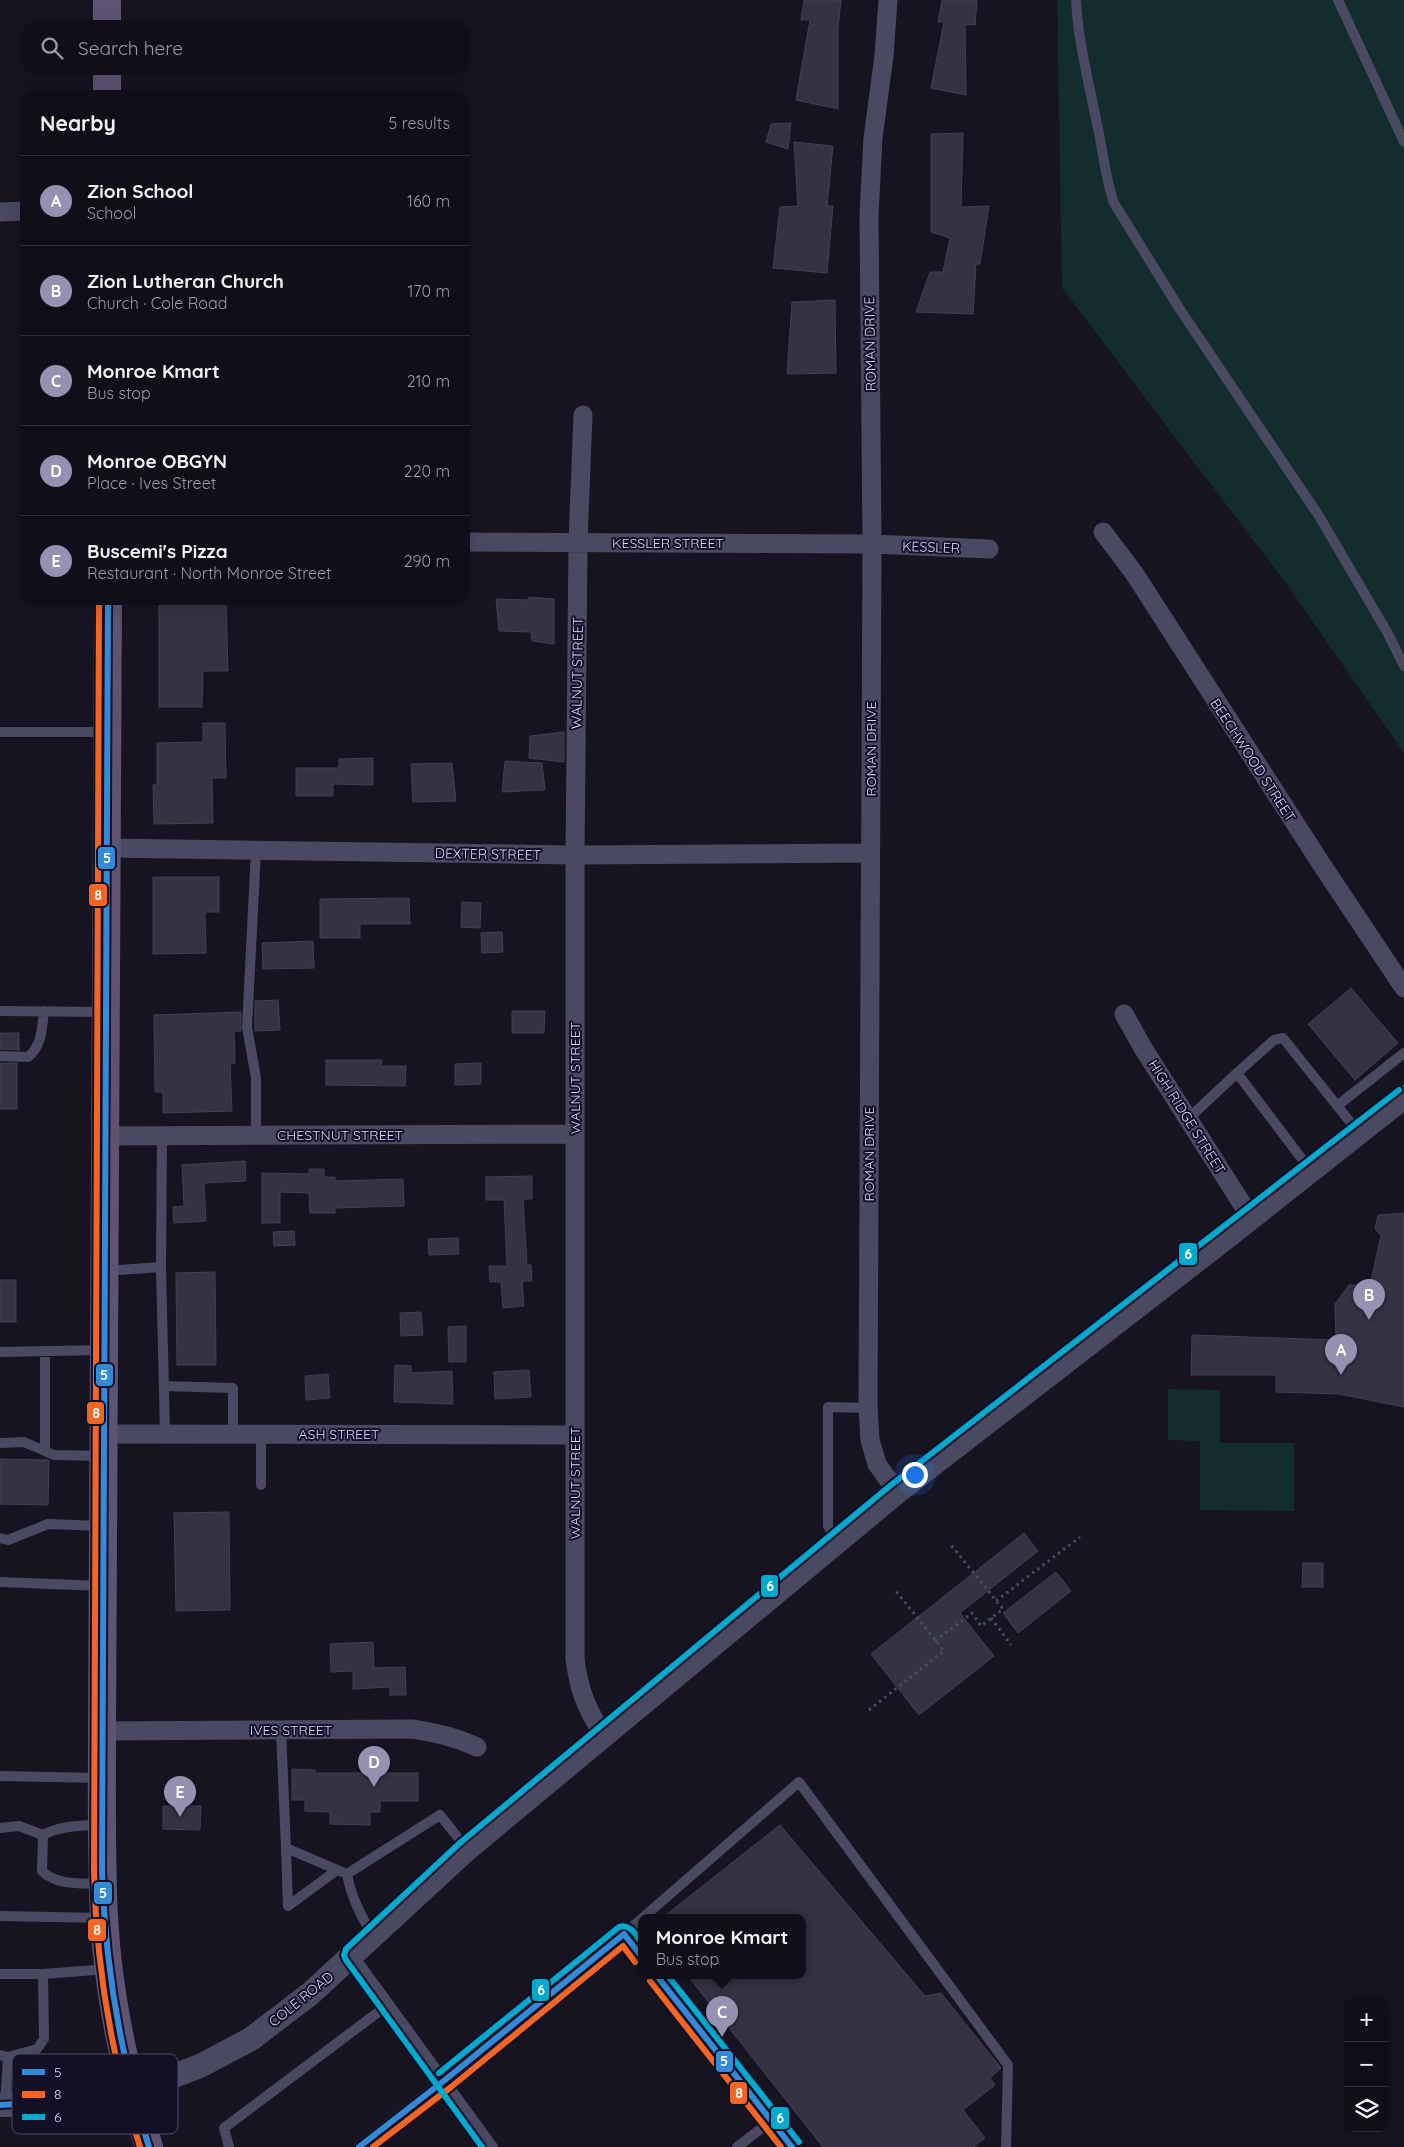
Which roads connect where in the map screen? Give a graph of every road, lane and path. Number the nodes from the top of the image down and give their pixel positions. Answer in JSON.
{"nodes":[{"id":1,"x":107,"y":0,"type":"edge"},
{"id":2,"x":888,"y":0,"type":"edge"},
{"id":3,"x":1076,"y":0,"type":"edge"},
{"id":4,"x":1338,"y":0,"type":"edge"},
{"id":5,"x":107,"y":20,"type":"edge"},
{"id":6,"x":107,"y":75,"type":"edge"},
{"id":7,"x":107,"y":90,"type":"edge"},
{"id":8,"x":1404,"y":142,"type":"edge"},
{"id":9,"x":0,"y":212,"type":"edge"},
{"id":10,"x":20,"y":212,"type":"edge"},
{"id":11,"x":583,"y":415,"type":"dead end"},
{"id":12,"x":1103,"y":532,"type":"dead end"},
{"id":13,"x":470,"y":542,"type":"edge"},
{"id":14,"x":578,"y":542,"type":"junction"},
{"id":15,"x":872,"y":544,"type":"junction"},
{"id":16,"x":989,"y":549,"type":"dead end"},
{"id":17,"x":108,"y":605,"type":"edge"},
{"id":18,"x":1404,"y":666,"type":"edge"},
{"id":19,"x":0,"y":732,"type":"edge"},
{"id":20,"x":108,"y":732,"type":"junction"},
{"id":21,"x":107,"y":848,"type":"junction"},
{"id":22,"x":256,"y":851,"type":"junction"},
{"id":23,"x":870,"y":853,"type":"junction"},
{"id":24,"x":575,"y":855,"type":"junction"},
{"id":25,"x":1404,"y":988,"type":"edge"},
{"id":26,"x":0,"y":1011,"type":"edge"},
{"id":27,"x":44,"y":1011,"type":"junction"},
{"id":28,"x":106,"y":1012,"type":"junction"},
{"id":29,"x":1124,"y":1014,"type":"dead end"},
{"id":30,"x":1404,"y":1053,"type":"edge"},
{"id":31,"x":0,"y":1056,"type":"edge"},
{"id":32,"x":1237,"y":1073,"type":"junction"},
{"id":33,"x":1404,"y":1097,"type":"edge"},
{"id":34,"x":1337,"y":1106,"type":"junction"},
{"id":35,"x":1188,"y":1119,"type":"junction"},
{"id":36,"x":1359,"y":1132,"type":"junction"},
{"id":37,"x":575,"y":1134,"type":"junction"},
{"id":38,"x":256,"y":1135,"type":"junction"},
{"id":39,"x":105,"y":1136,"type":"junction"},
{"id":40,"x":162,"y":1136,"type":"junction"},
{"id":41,"x":1311,"y":1171,"type":"junction"},
{"id":42,"x":1251,"y":1218,"type":"junction"},
{"id":43,"x":161,"y":1267,"type":"junction"},
{"id":44,"x":104,"y":1272,"type":"junction"},
{"id":45,"x":104,"y":1350,"type":"junction"},
{"id":46,"x":45,"y":1351,"type":"junction"},
{"id":47,"x":0,"y":1352,"type":"edge"},
{"id":48,"x":164,"y":1386,"type":"junction"},
{"id":49,"x":868,"y":1408,"type":"junction"},
{"id":50,"x":166,"y":1434,"type":"junction"},
{"id":51,"x":233,"y":1434,"type":"junction"},
{"id":52,"x":261,"y":1434,"type":"junction"},
{"id":53,"x":575,"y":1435,"type":"junction"},
{"id":54,"x":0,"y":1444,"type":"edge"},
{"id":55,"x":103,"y":1445,"type":"junction"},
{"id":56,"x":45,"y":1451,"type":"junction"},
{"id":57,"x":262,"y":1485,"type":"dead end"},
{"id":58,"x":896,"y":1492,"type":"junction"},
{"id":59,"x":103,"y":1526,"type":"junction"},
{"id":60,"x":1080,"y":1537,"type":"dead end"},
{"id":61,"x":0,"y":1538,"type":"edge"},
{"id":62,"x":838,"y":1541,"type":"junction"},
{"id":63,"x":951,"y":1545,"type":"dead end"},
{"id":64,"x":0,"y":1582,"type":"edge"},
{"id":65,"x":102,"y":1586,"type":"junction"},
{"id":66,"x":895,"y":1590,"type":"dead end"},
{"id":67,"x":996,"y":1601,"type":"junction"},
{"id":68,"x":991,"y":1618,"type":"junction"},
{"id":69,"x":935,"y":1641,"type":"junction"},
{"id":70,"x":1011,"y":1645,"type":"dead end"},
{"id":71,"x":869,"y":1710,"type":"dead end"},
{"id":72,"x":281,"y":1730,"type":"junction"},
{"id":73,"x":102,"y":1731,"type":"junction"},
{"id":74,"x":603,"y":1734,"type":"junction"},
{"id":75,"x":476,"y":1747,"type":"dead end"},
{"id":76,"x":0,"y":1776,"type":"edge"},
{"id":77,"x":102,"y":1778,"type":"junction"},
{"id":78,"x":103,"y":1825,"type":"junction"},
{"id":79,"x":0,"y":1828,"type":"edge"},
{"id":80,"x":42,"y":1836,"type":"junction"},
{"id":81,"x":286,"y":1848,"type":"junction"},
{"id":82,"x":467,"y":1849,"type":"junction"},
{"id":83,"x":342,"y":1872,"type":"junction"},
{"id":84,"x":104,"y":1884,"type":"junction"},
{"id":85,"x":647,"y":1914,"type":"edge"},
{"id":86,"x":0,"y":1916,"type":"edge"},
{"id":87,"x":104,"y":1918,"type":"junction"},
{"id":88,"x":638,"y":1922,"type":"edge"},
{"id":89,"x":624,"y":1934,"type":"junction"},
{"id":90,"x":373,"y":1936,"type":"junction"},
{"id":91,"x":638,"y":1952,"type":"edge"},
{"id":92,"x":353,"y":1955,"type":"junction"},
{"id":93,"x":109,"y":1969,"type":"junction"},
{"id":94,"x":0,"y":1974,"type":"edge"},
{"id":95,"x":43,"y":1974,"type":"junction"},
{"id":96,"x":659,"y":1979,"type":"edge"},
{"id":97,"x":389,"y":2004,"type":"junction"},
{"id":98,"x":14,"y":2054,"type":"edge"},
{"id":99,"x":123,"y":2054,"type":"edge"},
{"id":100,"x":4,"y":2056,"type":"edge"},
{"id":101,"x":178,"y":2074,"type":"edge"},
{"id":102,"x":445,"y":2080,"type":"junction"},
{"id":103,"x":3,"y":2105,"type":"edge"},
{"id":104,"x":771,"y":2121,"type":"junction"},
{"id":105,"x":145,"y":2134,"type":"edge"},
{"id":106,"x":149,"y":2147,"type":"edge"},
{"id":107,"x":229,"y":2147,"type":"edge"},
{"id":108,"x":359,"y":2147,"type":"edge"},
{"id":109,"x":492,"y":2147,"type":"edge"},
{"id":110,"x":737,"y":2147,"type":"edge"},
{"id":111,"x":792,"y":2147,"type":"edge"},
{"id":112,"x":1006,"y":2147,"type":"edge"}],
"edges":[{"from":1,"to":5,"type":"main road"},
{"from":2,"to":15,"type":"street","name":"ROMAN DRIVE"},
{"from":3,"to":18,"type":"lane"},
{"from":4,"to":8,"type":"lane"},
{"from":6,"to":7,"type":"main road"},
{"from":9,"to":10,"type":"street"},
{"from":11,"to":14,"type":"street","name":"WALNUT STREET"},
{"from":12,"to":25,"type":"street","name":"BEECHWOOD STREET"},
{"from":13,"to":14,"type":"street","name":"KESSLER STREET"},
{"from":14,"to":15,"type":"street","name":"KESSLER STREET"},
{"from":14,"to":24,"type":"street","name":"WALNUT STREET"},
{"from":15,"to":16,"type":"street","name":"KESSLER"},
{"from":15,"to":23,"type":"street","name":"ROMAN DRIVE"},
{"from":17,"to":20,"type":"main road"},
{"from":19,"to":20,"type":"lane"},
{"from":20,"to":21,"type":"main road"},
{"from":21,"to":22,"type":"street","name":"DEXTER STREET"},
{"from":21,"to":28,"type":"main road"},
{"from":22,"to":24,"type":"street","name":"DEXTER STREET"},
{"from":22,"to":38,"type":"lane"},
{"from":23,"to":24,"type":"street","name":"DEXTER STREET"},
{"from":23,"to":49,"type":"street","name":"ROMAN DRIVE"},
{"from":24,"to":37,"type":"street","name":"WALNUT STREET"},
{"from":26,"to":27,"type":"lane"},
{"from":27,"to":28,"type":"lane"},
{"from":27,"to":31,"type":"lane"},
{"from":28,"to":39,"type":"main road"},
{"from":29,"to":35,"type":"street","name":"HIGH RIDGE STREET"},
{"from":30,"to":34,"type":"lane"},
{"from":32,"to":34,"type":"lane"},
{"from":32,"to":35,"type":"lane"},
{"from":32,"to":41,"type":"lane"},
{"from":33,"to":36,"type":"street","name":"COLE ROAD"},
{"from":34,"to":36,"type":"lane"},
{"from":35,"to":42,"type":"street","name":"HIGH RIDGE STREET"},
{"from":36,"to":41,"type":"street","name":"COLE ROAD"},
{"from":37,"to":38,"type":"street","name":"CHESTNUT STREET"},
{"from":37,"to":53,"type":"street","name":"WALNUT STREET"},
{"from":38,"to":40,"type":"street","name":"CHESTNUT STREET"},
{"from":39,"to":40,"type":"street","name":"CHESTNUT STREET"},
{"from":39,"to":44,"type":"main road"},
{"from":40,"to":43,"type":"lane"},
{"from":41,"to":42,"type":"street","name":"COLE ROAD"},
{"from":42,"to":58,"type":"street","name":"COLE ROAD"},
{"from":43,"to":44,"type":"lane"},
{"from":43,"to":48,"type":"lane"},
{"from":44,"to":45,"type":"main road"},
{"from":45,"to":46,"type":"lane"},
{"from":45,"to":55,"type":"main road"},
{"from":46,"to":47,"type":"lane"},
{"from":46,"to":56,"type":"lane"},
{"from":48,"to":50,"type":"lane"},
{"from":48,"to":51,"type":"lane"},
{"from":49,"to":58,"type":"street","name":"ROMAN DRIVE"},
{"from":49,"to":62,"type":"lane"},
{"from":50,"to":51,"type":"street","name":"ASH STREET"},
{"from":50,"to":55,"type":"street","name":"ASH STREET"},
{"from":51,"to":52,"type":"street","name":"ASH STREET"},
{"from":52,"to":53,"type":"street","name":"ASH STREET"},
{"from":52,"to":57,"type":"lane"},
{"from":53,"to":74,"type":"street","name":"WALNUT STREET"},
{"from":54,"to":56,"type":"lane"},
{"from":55,"to":56,"type":"lane"},
{"from":55,"to":59,"type":"main road"},
{"from":58,"to":62,"type":"street","name":"COLE ROAD"},
{"from":59,"to":61,"type":"lane"},
{"from":59,"to":65,"type":"main road"},
{"from":60,"to":67,"type":"path"},
{"from":62,"to":74,"type":"street","name":"COLE ROAD"},
{"from":63,"to":67,"type":"path"},
{"from":64,"to":65,"type":"lane"},
{"from":65,"to":73,"type":"main road"},
{"from":66,"to":69,"type":"path"},
{"from":67,"to":68,"type":"path"},
{"from":68,"to":69,"type":"path"},
{"from":68,"to":70,"type":"path"},
{"from":69,"to":71,"type":"path"},
{"from":72,"to":73,"type":"street","name":"IVES STREET"},
{"from":72,"to":75,"type":"street","name":"IVES STREET"},
{"from":72,"to":81,"type":"lane"},
{"from":73,"to":77,"type":"main road"},
{"from":74,"to":82,"type":"street","name":"COLE ROAD"},
{"from":76,"to":77,"type":"lane"},
{"from":77,"to":78,"type":"main road"},
{"from":78,"to":80,"type":"lane"},
{"from":78,"to":84,"type":"main road"},
{"from":79,"to":80,"type":"lane"},
{"from":80,"to":84,"type":"lane"},
{"from":81,"to":83,"type":"lane"},
{"from":81,"to":83,"type":"lane"},
{"from":82,"to":83,"type":"lane"},
{"from":82,"to":90,"type":"street","name":"COLE ROAD"},
{"from":83,"to":90,"type":"lane"},
{"from":84,"to":87,"type":"main road"},
{"from":85,"to":112,"type":"lane"},
{"from":86,"to":87,"type":"lane"},
{"from":87,"to":93,"type":"main road"},
{"from":88,"to":89,"type":"lane"},
{"from":89,"to":91,"type":"lane"},
{"from":89,"to":102,"type":"lane"},
{"from":90,"to":92,"type":"street","name":"COLE ROAD"},
{"from":92,"to":97,"type":"lane"},
{"from":92,"to":101,"type":"street","name":"COLE ROAD"},
{"from":93,"to":95,"type":"lane"},
{"from":93,"to":99,"type":"main road"},
{"from":94,"to":95,"type":"lane"},
{"from":95,"to":98,"type":"lane"},
{"from":96,"to":104,"type":"lane"},
{"from":97,"to":102,"type":"lane"},
{"from":97,"to":107,"type":"lane"},
{"from":100,"to":103,"type":"lane"},
{"from":102,"to":108,"type":"lane"},
{"from":102,"to":109,"type":"lane"},
{"from":104,"to":110,"type":"lane"},
{"from":104,"to":111,"type":"lane"},
{"from":105,"to":106,"type":"main road"}]}
